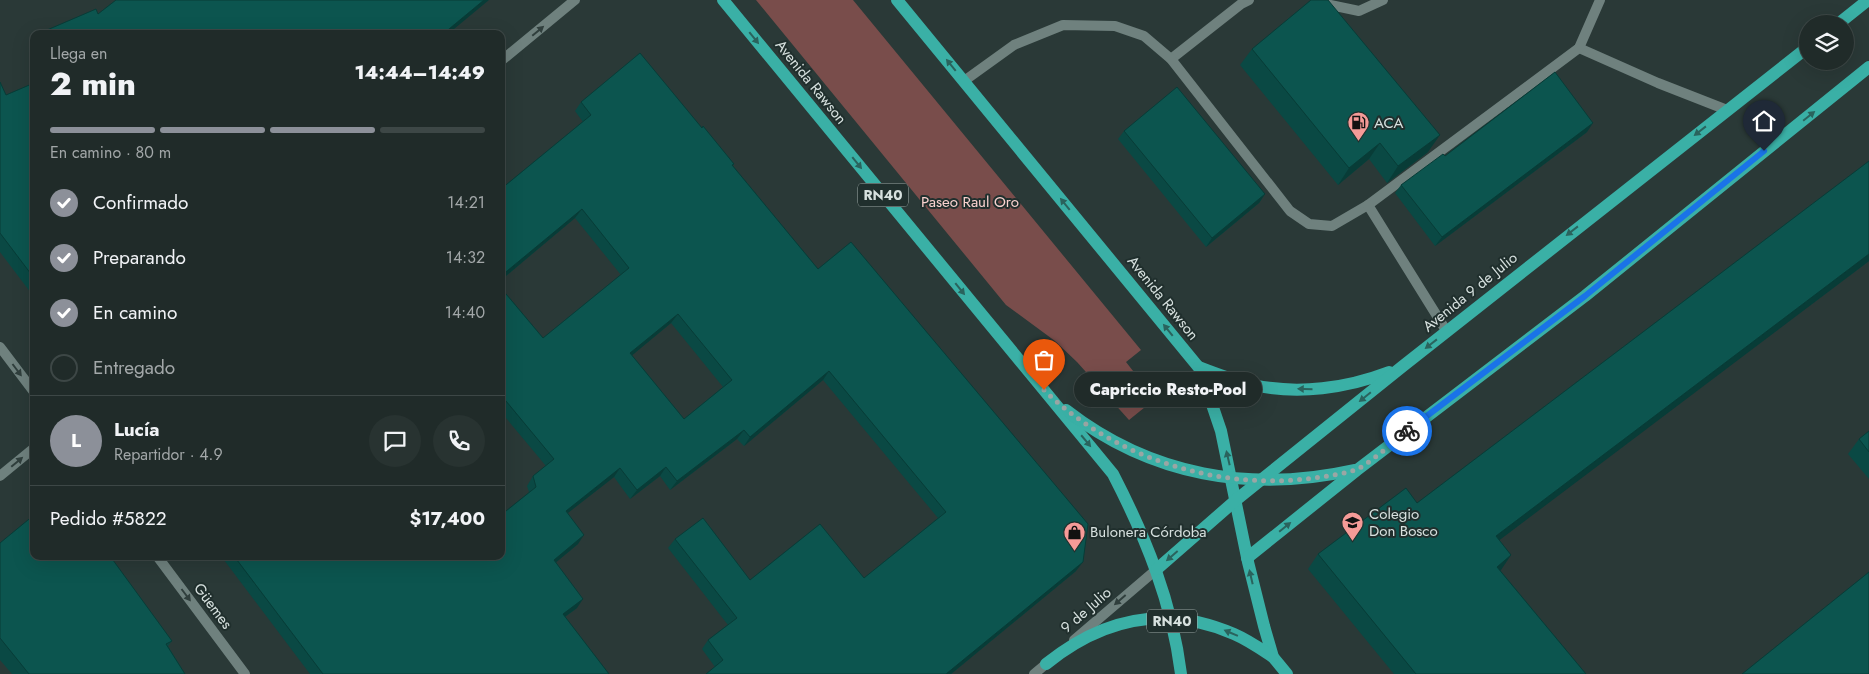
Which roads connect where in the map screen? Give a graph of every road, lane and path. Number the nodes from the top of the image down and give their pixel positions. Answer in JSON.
{"nodes":[{"id":1,"x":575,"y":0,"type":"edge"},
{"id":2,"x":723,"y":0,"type":"edge"},
{"id":3,"x":898,"y":0,"type":"edge"},
{"id":4,"x":1248,"y":0,"type":"edge"},
{"id":5,"x":1316,"y":0,"type":"edge"},
{"id":6,"x":1383,"y":0,"type":"edge"},
{"id":7,"x":1600,"y":0,"type":"edge"},
{"id":8,"x":1868,"y":0,"type":"edge"},
{"id":9,"x":1849,"y":15,"type":"edge"},
{"id":10,"x":1579,"y":48,"type":"junction"},
{"id":11,"x":1799,"y":54,"type":"edge"},
{"id":12,"x":505,"y":58,"type":"edge"},
{"id":13,"x":1171,"y":59,"type":"junction"},
{"id":14,"x":1869,"y":67,"type":"edge"},
{"id":15,"x":964,"y":81,"type":"junction"},
{"id":16,"x":1727,"y":110,"type":"junction"},
{"id":17,"x":1368,"y":205,"type":"junction"},
{"id":18,"x":1447,"y":332,"type":"junction"},
{"id":19,"x":0,"y":347,"type":"edge"},
{"id":20,"x":1403,"y":366,"type":"junction"},
{"id":21,"x":1199,"y":368,"type":"junction"},
{"id":22,"x":30,"y":387,"type":"edge"},
{"id":23,"x":1044,"y":390,"type":"junction"},
{"id":24,"x":30,"y":451,"type":"edge"},
{"id":25,"x":1357,"y":470,"type":"junction"},
{"id":26,"x":0,"y":476,"type":"edge"},
{"id":27,"x":1232,"y":478,"type":"junction"},
{"id":28,"x":1260,"y":480,"type":"junction"},
{"id":29,"x":1236,"y":500,"type":"junction"},
{"id":30,"x":1247,"y":558,"type":"junction"},
{"id":31,"x":160,"y":560,"type":"edge"},
{"id":32,"x":1157,"y":568,"type":"junction"},
{"id":33,"x":1172,"y":619,"type":"junction"},
{"id":34,"x":1273,"y":657,"type":"junction"},
{"id":35,"x":1046,"y":664,"type":"junction"},
{"id":36,"x":245,"y":674,"type":"edge"},
{"id":37,"x":1034,"y":674,"type":"edge"},
{"id":38,"x":1181,"y":674,"type":"edge"},
{"id":39,"x":1287,"y":674,"type":"edge"}],
"edges":[{"from":12,"to":1,"type":"street","one_way":true},
{"from":2,"to":23,"type":"main road","name":"Avenida Rawson","number":"RN40","one_way":true},
{"from":15,"to":3,"type":"main road","name":"Avenida Rawson","one_way":true},
{"from":4,"to":13,"type":"street"},
{"from":5,"to":6,"type":"street"},
{"from":7,"to":10,"type":"street"},
{"from":8,"to":9,"type":"main road"},
{"from":10,"to":16,"type":"street"},
{"from":10,"to":17,"type":"street"},
{"from":11,"to":16,"type":"main road","name":"Avenida 9 de Julio"},
{"from":13,"to":15,"type":"street"},
{"from":13,"to":17,"type":"street"},
{"from":25,"to":14,"type":"main road","one_way":true},
{"from":21,"to":15,"type":"main road","name":"Avenida Rawson","one_way":true},
{"from":16,"to":18,"type":"main road","name":"Avenida 9 de Julio","one_way":true},
{"from":17,"to":18,"type":"street"},
{"from":18,"to":20,"type":"main road","name":"Avenida 9 de Julio","one_way":true},
{"from":19,"to":22,"type":"street","one_way":true},
{"from":20,"to":21,"type":"main road","one_way":true},
{"from":20,"to":28,"type":"main road","name":"Avenida 9 de Julio","one_way":true},
{"from":27,"to":21,"type":"main road","name":"Avenida Rawson","one_way":true},
{"from":23,"to":27,"type":"main road"},
{"from":23,"to":32,"type":"main road","name":"Avenida Rawson","number":"RN40","one_way":true},
{"from":26,"to":24,"type":"street","one_way":true},
{"from":25,"to":28,"type":"main road"},
{"from":30,"to":25,"type":"main road","one_way":true},
{"from":27,"to":28,"type":"main road"},
{"from":27,"to":29,"type":"main road","name":"Avenida Rawson"},
{"from":28,"to":29,"type":"main road","name":"Avenida 9 de Julio"},
{"from":29,"to":30,"type":"main road","name":"Avenida Rawson"},
{"from":29,"to":32,"type":"main road","name":"Avenida 9 de Julio","one_way":true},
{"from":34,"to":30,"type":"main road","name":"Avenida Rawson","one_way":true},
{"from":31,"to":36,"type":"street","name":"Güemes","one_way":true},
{"from":32,"to":33,"type":"main road","number":"RN40"},
{"from":32,"to":35,"type":"street","name":"9 de Julio","one_way":true},
{"from":34,"to":33,"type":"main road","one_way":true},
{"from":33,"to":35,"type":"main road"},
{"from":33,"to":38,"type":"main road","number":"RN40"},
{"from":34,"to":39,"type":"main road","name":"Avenida Rawson"},
{"from":35,"to":37,"type":"street","name":"9 de Julio"}]}
